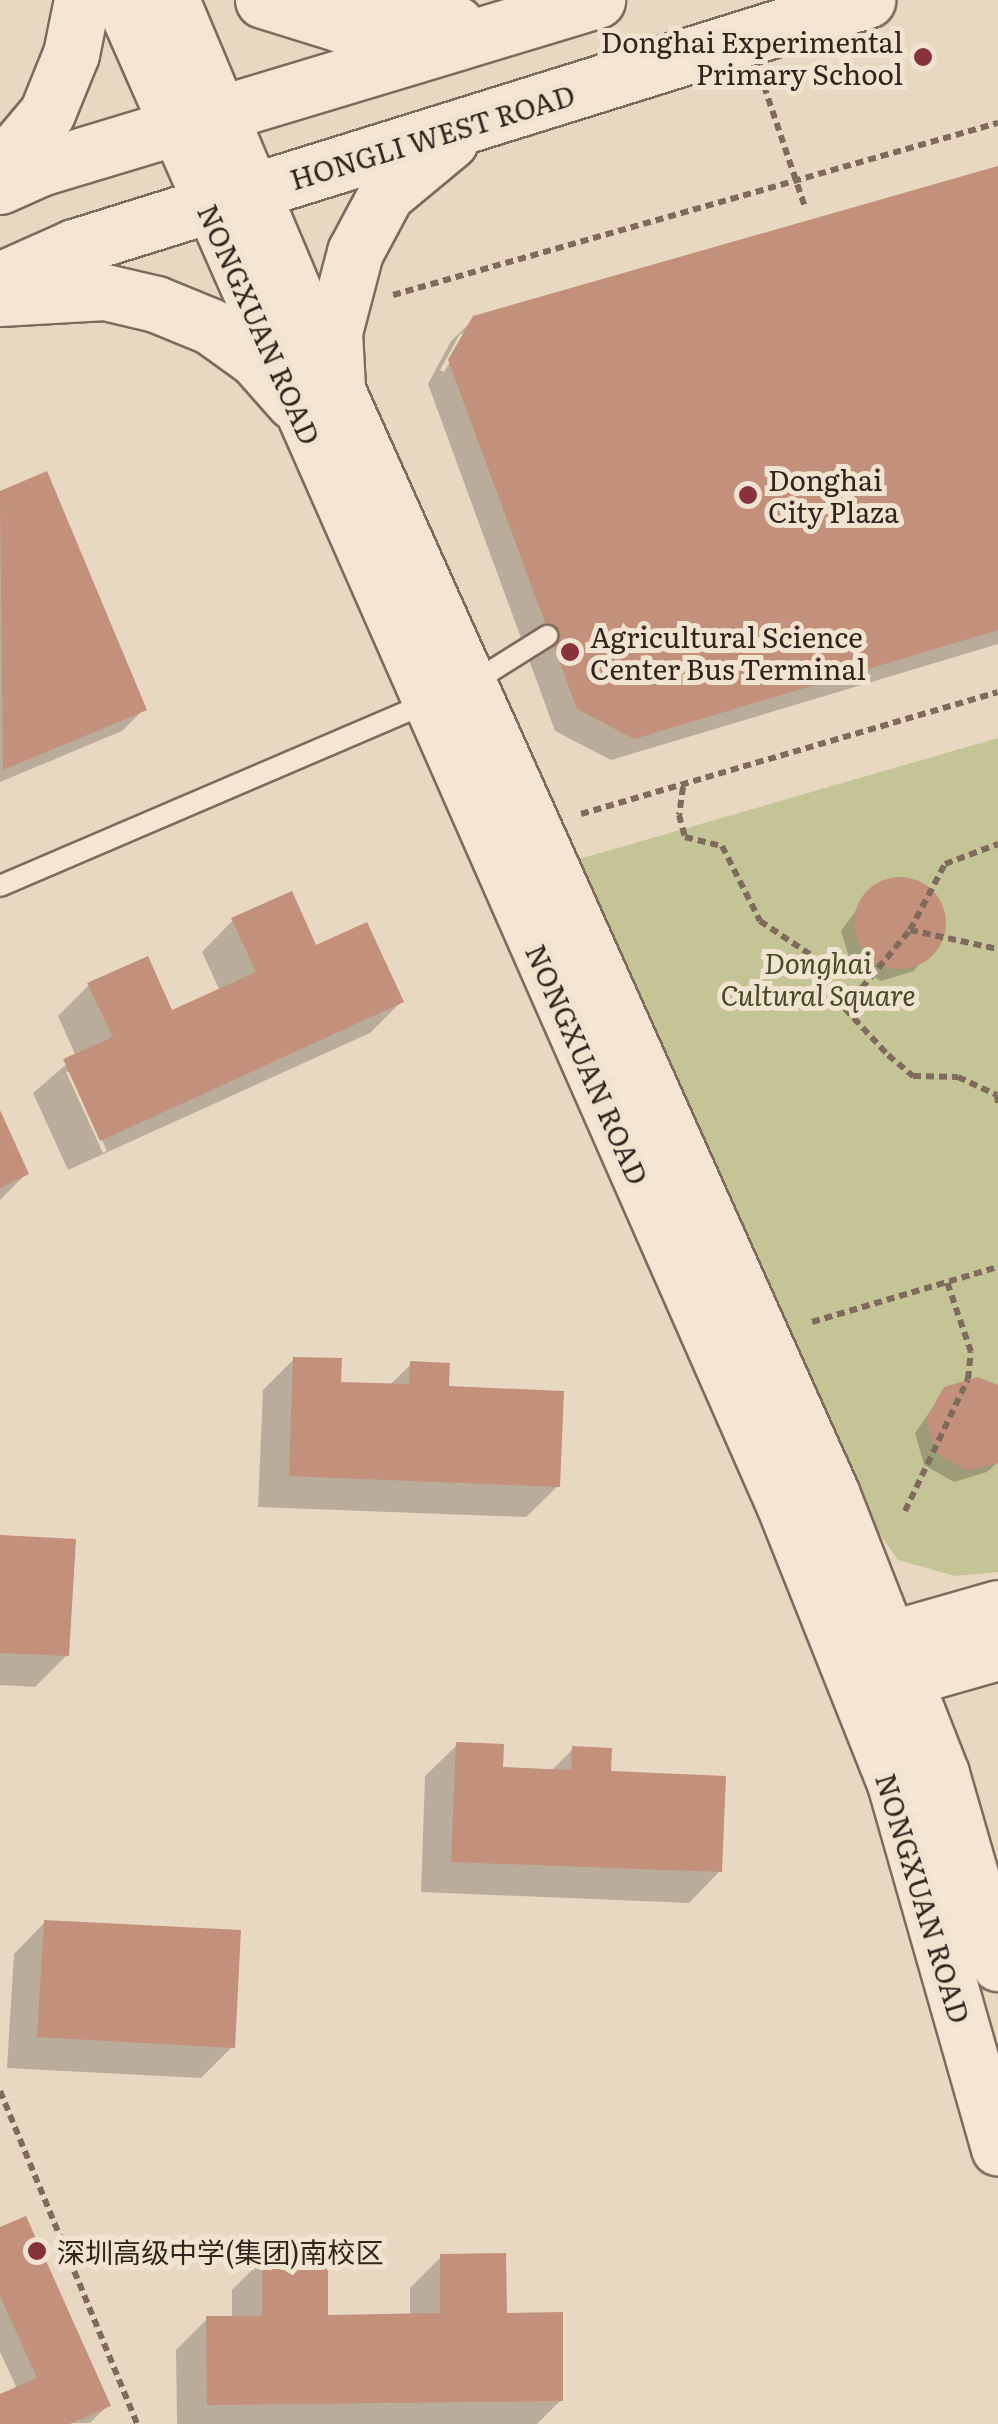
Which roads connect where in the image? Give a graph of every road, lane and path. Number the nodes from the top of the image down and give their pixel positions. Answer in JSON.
{"nodes":[{"id":1,"x":82,"y":0,"type":"edge"},
{"id":2,"x":121,"y":0,"type":"edge"},
{"id":3,"x":173,"y":0,"type":"edge"},
{"id":4,"x":264,"y":0,"type":"edge"},
{"id":5,"x":597,"y":0,"type":"edge"},
{"id":6,"x":867,"y":0,"type":"edge"},
{"id":7,"x":539,"y":18,"type":"junction"},
{"id":8,"x":748,"y":37,"type":"junction"},
{"id":9,"x":488,"y":118,"type":"junction"},
{"id":10,"x":198,"y":121,"type":"junction"},
{"id":11,"x":998,"y":122,"type":"edge"},
{"id":12,"x":0,"y":169,"type":"edge"},
{"id":13,"x":796,"y":179,"type":"junction"},
{"id":14,"x":0,"y":186,"type":"edge"},
{"id":15,"x":231,"y":198,"type":"junction"},
{"id":16,"x":805,"y":206,"type":"dead end"},
{"id":17,"x":0,"y":280,"type":"edge"},
{"id":18,"x":390,"y":296,"type":"dead end"},
{"id":19,"x":0,"y":298,"type":"edge"},
{"id":20,"x":316,"y":394,"type":"junction"},
{"id":21,"x":547,"y":636,"type":"dead end"},
{"id":22,"x":998,"y":692,"type":"edge"},
{"id":23,"x":449,"y":693,"type":"junction"},
{"id":24,"x":683,"y":788,"type":"junction"},
{"id":25,"x":575,"y":815,"type":"dead end"},
{"id":26,"x":998,"y":844,"type":"edge"},
{"id":27,"x":0,"y":886,"type":"edge"},
{"id":28,"x":910,"y":930,"type":"junction"},
{"id":29,"x":998,"y":949,"type":"edge"},
{"id":30,"x":845,"y":1008,"type":"junction"},
{"id":31,"x":998,"y":1103,"type":"edge"},
{"id":32,"x":998,"y":1267,"type":"edge"},
{"id":33,"x":948,"y":1282,"type":"junction"},
{"id":34,"x":809,"y":1323,"type":"dead end"},
{"id":35,"x":906,"y":1511,"type":"dead end"},
{"id":36,"x":998,"y":1607,"type":"edge"},
{"id":37,"x":998,"y":1654,"type":"edge"},
{"id":38,"x":898,"y":1659,"type":"junction"},
{"id":39,"x":851,"y":1676,"type":"junction"},
{"id":40,"x":998,"y":1965,"type":"edge"},
{"id":41,"x":0,"y":2091,"type":"edge"},
{"id":42,"x":3,"y":2104,"type":"edge"},
{"id":43,"x":998,"y":2150,"type":"edge"},
{"id":44,"x":138,"y":2424,"type":"edge"}],
"edges":[{"from":1,"to":12,"type":"main road"},
{"from":2,"to":10,"type":"street","name":"NONGXUAN ROAD"},
{"from":3,"to":10,"type":"street","name":"NONGXUAN ROAD"},
{"from":4,"to":7,"type":"main road"},
{"from":5,"to":7,"type":"main road"},
{"from":6,"to":8,"type":"main road","name":"HONGLI WEST ROAD"},
{"from":7,"to":10,"type":"main road"},
{"from":8,"to":9,"type":"main road","name":"HONGLI WEST ROAD"},
{"from":8,"to":13,"type":"path"},
{"from":9,"to":15,"type":"main road","name":"HONGLI WEST ROAD"},
{"from":9,"to":20,"type":"main road"},
{"from":10,"to":14,"type":"main road"},
{"from":10,"to":15,"type":"street","name":"NONGXUAN ROAD"},
{"from":11,"to":13,"type":"path"},
{"from":13,"to":16,"type":"path"},
{"from":13,"to":18,"type":"path"},
{"from":15,"to":17,"type":"main road","name":"HONGLI WEST ROAD"},
{"from":15,"to":20,"type":"street","name":"NONGXUAN ROAD"},
{"from":19,"to":20,"type":"main road"},
{"from":20,"to":23,"type":"street","name":"NONGXUAN ROAD"},
{"from":21,"to":23,"type":"lane"},
{"from":22,"to":24,"type":"path"},
{"from":23,"to":27,"type":"lane"},
{"from":23,"to":38,"type":"street","name":"NONGXUAN ROAD"},
{"from":23,"to":39,"type":"street","name":"NONGXUAN ROAD"},
{"from":24,"to":25,"type":"path"},
{"from":24,"to":30,"type":"path"},
{"from":26,"to":28,"type":"path"},
{"from":28,"to":29,"type":"path"},
{"from":28,"to":30,"type":"path"},
{"from":30,"to":31,"type":"path"},
{"from":32,"to":33,"type":"path"},
{"from":33,"to":34,"type":"path"},
{"from":33,"to":35,"type":"path"},
{"from":36,"to":38,"type":"street"},
{"from":37,"to":38,"type":"street"},
{"from":38,"to":39,"type":"street"},
{"from":38,"to":40,"type":"street","name":"NONGXUAN ROAD"},
{"from":39,"to":43,"type":"street","name":"NONGXUAN ROAD"},
{"from":41,"to":42,"type":"path"},
{"from":42,"to":44,"type":"path"}]}
